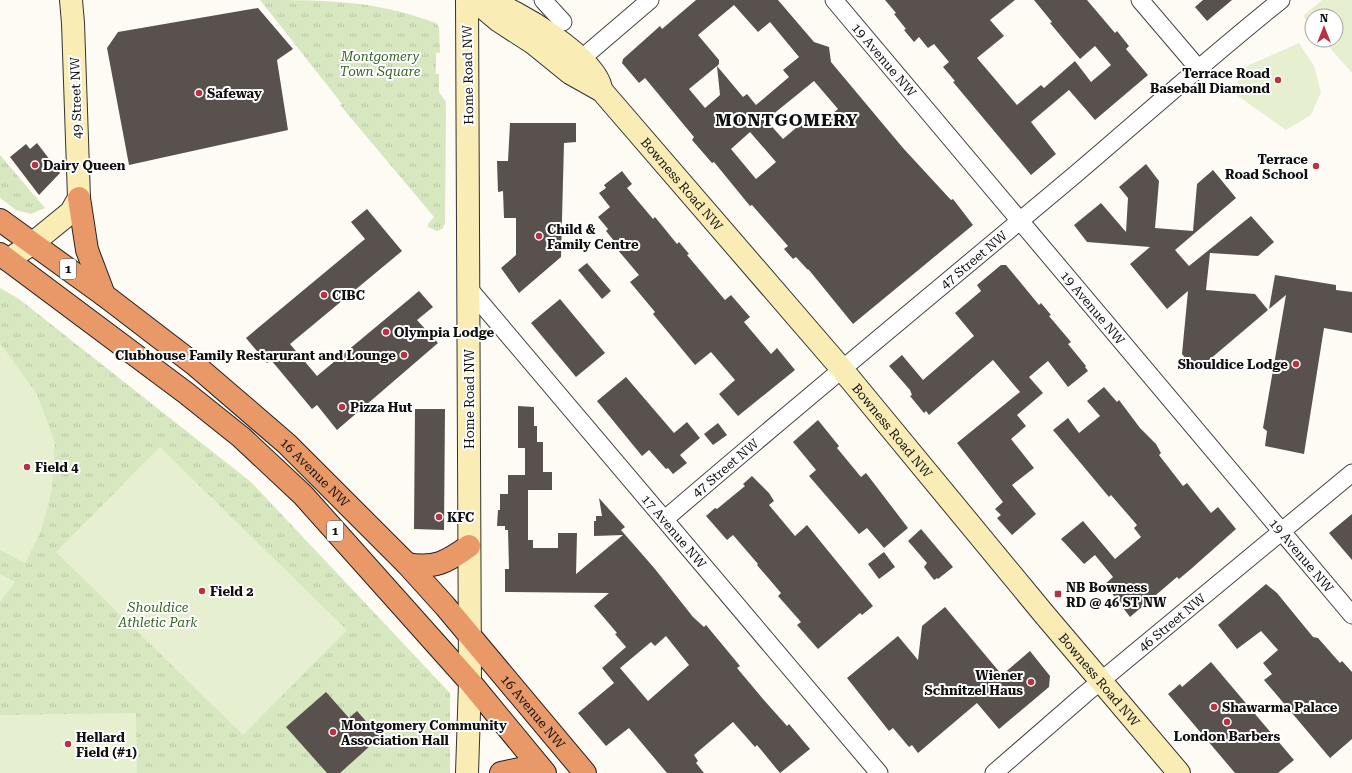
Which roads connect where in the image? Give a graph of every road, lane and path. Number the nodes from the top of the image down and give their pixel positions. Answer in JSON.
{"nodes":[{"id":1,"x":70,"y":0,"type":"edge"},
{"id":2,"x":467,"y":0,"type":"edge"},
{"id":3,"x":474,"y":0,"type":"edge"},
{"id":4,"x":486,"y":0,"type":"edge"},
{"id":5,"x":543,"y":0,"type":"edge"},
{"id":6,"x":650,"y":0,"type":"edge"},
{"id":7,"x":834,"y":0,"type":"edge"},
{"id":8,"x":1140,"y":0,"type":"edge"},
{"id":9,"x":1281,"y":0,"type":"edge"},
{"id":10,"x":563,"y":22,"type":"dead end"},
{"id":11,"x":581,"y":59,"type":"junction"},
{"id":12,"x":1198,"y":68,"type":"junction"},
{"id":13,"x":602,"y":91,"type":"junction"},
{"id":14,"x":79,"y":198,"type":"junction"},
{"id":15,"x":0,"y":220,"type":"edge"},
{"id":16,"x":1021,"y":220,"type":"junction"},
{"id":17,"x":33,"y":243,"type":"junction"},
{"id":18,"x":4,"y":257,"type":"edge"},
{"id":19,"x":470,"y":290,"type":"junction"},
{"id":20,"x":104,"y":295,"type":"junction"},
{"id":21,"x":841,"y":368,"type":"junction"},
{"id":22,"x":1352,"y":473,"type":"edge"},
{"id":23,"x":665,"y":519,"type":"junction"},
{"id":24,"x":1282,"y":531,"type":"junction"},
{"id":25,"x":469,"y":546,"type":"junction"},
{"id":26,"x":407,"y":564,"type":"junction"},
{"id":27,"x":1352,"y":615,"type":"edge"},
{"id":28,"x":470,"y":636,"type":"junction"},
{"id":29,"x":1101,"y":681,"type":"junction"},
{"id":30,"x":470,"y":682,"type":"junction"},
{"id":31,"x":541,"y":769,"type":"edge"},
{"id":32,"x":467,"y":773,"type":"edge"},
{"id":33,"x":500,"y":773,"type":"edge"},
{"id":34,"x":585,"y":773,"type":"edge"},
{"id":35,"x":879,"y":773,"type":"edge"},
{"id":36,"x":994,"y":773,"type":"edge"},
{"id":37,"x":1179,"y":773,"type":"edge"}],
"edges":[{"from":1,"to":14,"type":"street","name":"49 Street NW"},
{"from":2,"to":19,"type":"street","name":"Home Road NW"},
{"from":3,"to":13,"type":"street","name":"Bowness Road NW"},
{"from":4,"to":11,"type":"street","name":"Bowness Road NW"},
{"from":5,"to":10,"type":"street"},
{"from":6,"to":11,"type":"street"},
{"from":7,"to":16,"type":"street","name":"19 Avenue NW"},
{"from":8,"to":12,"type":"street"},
{"from":9,"to":12,"type":"street","name":"47 Street NW"},
{"from":11,"to":13,"type":"street","name":"Bowness Road NW"},
{"from":12,"to":16,"type":"street","name":"47 Street NW"},
{"from":13,"to":21,"type":"street","name":"Bowness Road NW"},
{"from":14,"to":17,"type":"street"},
{"from":14,"to":20,"type":"highway"},
{"from":15,"to":17,"type":"highway","name":"16 Avenue NW","number":"1"},
{"from":16,"to":21,"type":"street","name":"47 Street NW"},
{"from":16,"to":24,"type":"street","name":"19 Avenue NW"},
{"from":17,"to":18,"type":"street"},
{"from":17,"to":20,"type":"highway","name":"16 Avenue NW","number":"1"},
{"from":18,"to":30,"type":"highway","name":"16 Avenue NW","number":"1"},
{"from":19,"to":23,"type":"street","name":"17 Avenue NW"},
{"from":19,"to":25,"type":"street","name":"Home Road NW"},
{"from":20,"to":26,"type":"highway","name":"16 Avenue NW","number":"1"},
{"from":21,"to":23,"type":"street","name":"47 Street NW"},
{"from":21,"to":29,"type":"street","name":"Bowness Road NW"},
{"from":22,"to":24,"type":"street","name":"46 Street NW"},
{"from":23,"to":35,"type":"street","name":"17 Avenue NW"},
{"from":24,"to":27,"type":"street","name":"19 Avenue NW"},
{"from":24,"to":29,"type":"street","name":"46 Street NW"},
{"from":25,"to":26,"type":"highway"},
{"from":25,"to":28,"type":"street","name":"Home Road NW"},
{"from":26,"to":28,"type":"highway","name":"16 Avenue NW","number":"1"},
{"from":28,"to":30,"type":"street","name":"Home Road NW"},
{"from":28,"to":34,"type":"highway","name":"16 Avenue NW","number":"1"},
{"from":29,"to":36,"type":"street","name":"46 Street NW"},
{"from":29,"to":37,"type":"street","name":"Bowness Road NW"},
{"from":30,"to":31,"type":"highway","name":"16 Avenue NW","number":"1"},
{"from":30,"to":32,"type":"street","name":"Home Road NW"},
{"from":31,"to":33,"type":"highway"}]}
